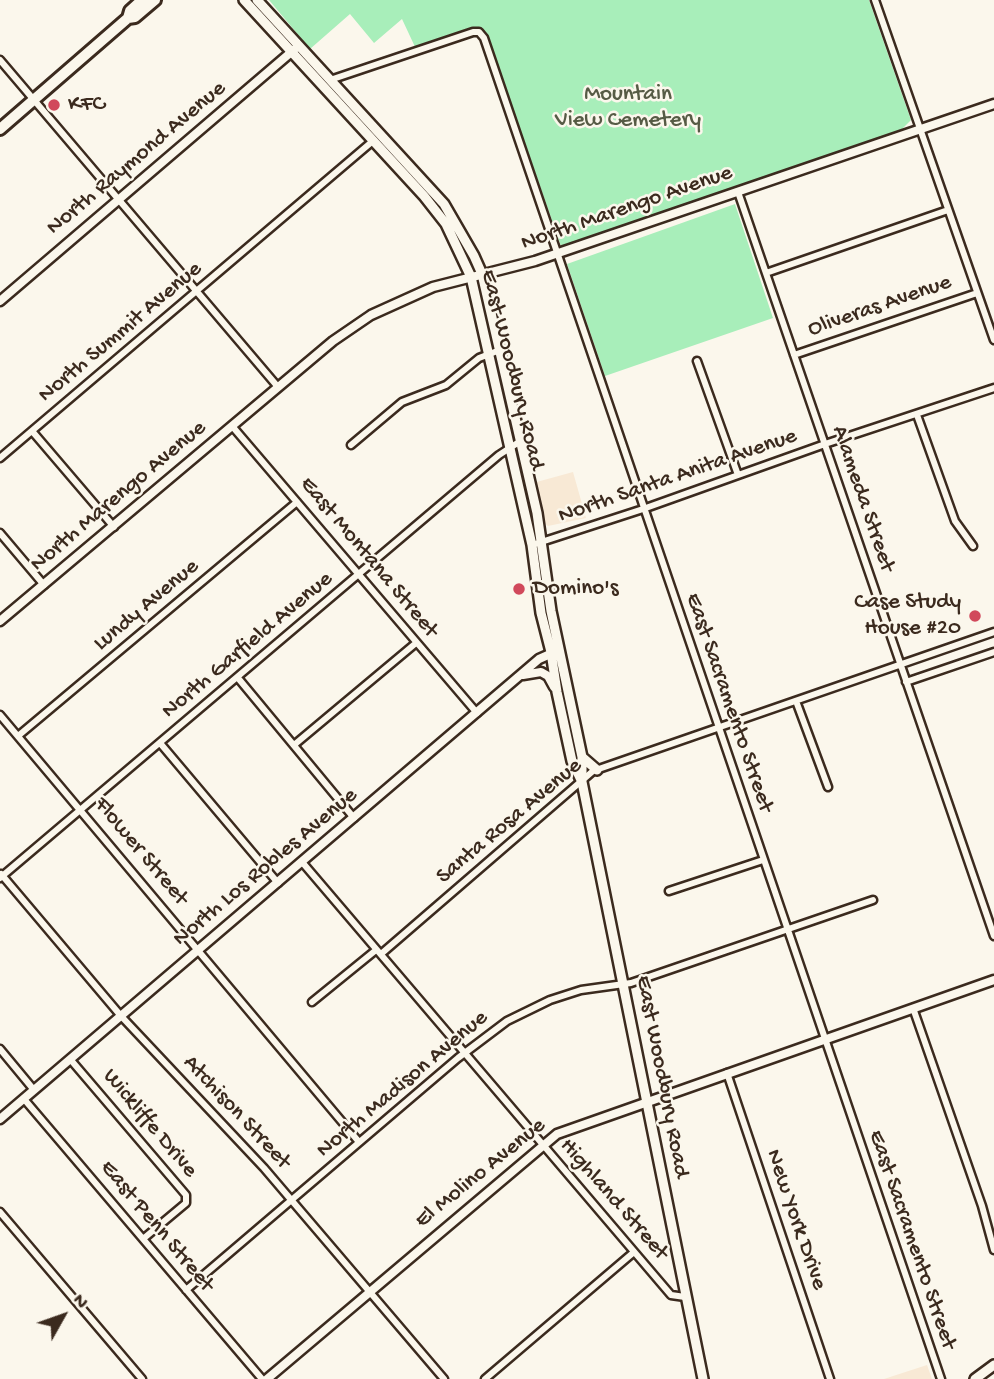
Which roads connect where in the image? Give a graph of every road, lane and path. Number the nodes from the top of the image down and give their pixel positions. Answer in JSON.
{"nodes":[{"id":1,"x":142,"y":0,"type":"edge"},
{"id":2,"x":155,"y":0,"type":"edge"},
{"id":3,"x":244,"y":0,"type":"edge"},
{"id":4,"x":257,"y":0,"type":"edge"},
{"id":5,"x":875,"y":0,"type":"edge"},
{"id":6,"x":128,"y":19,"type":"junction"},
{"id":7,"x":295,"y":50,"type":"junction"},
{"id":8,"x":0,"y":60,"type":"edge"},
{"id":9,"x":330,"y":80,"type":"junction"},
{"id":10,"x":34,"y":100,"type":"junction"},
{"id":11,"x":994,"y":104,"type":"edge"},
{"id":12,"x":0,"y":129,"type":"edge"},
{"id":13,"x":919,"y":129,"type":"junction"},
{"id":14,"x":374,"y":140,"type":"junction"},
{"id":15,"x":737,"y":192,"type":"junction"},
{"id":16,"x":118,"y":200,"type":"junction"},
{"id":17,"x":948,"y":210,"type":"junction"},
{"id":18,"x":556,"y":254,"type":"junction"},
{"id":19,"x":766,"y":273,"type":"junction"},
{"id":20,"x":482,"y":274,"type":"junction"},
{"id":21,"x":471,"y":277,"type":"junction"},
{"id":22,"x":197,"y":292,"type":"junction"},
{"id":23,"x":978,"y":293,"type":"junction"},
{"id":24,"x":0,"y":301,"type":"edge"},
{"id":25,"x":994,"y":340,"type":"edge"},
{"id":26,"x":500,"y":350,"type":"junction"},
{"id":27,"x":489,"y":355,"type":"junction"},
{"id":28,"x":794,"y":355,"type":"junction"},
{"id":29,"x":697,"y":361,"type":"dead end"},
{"id":30,"x":278,"y":387,"type":"junction"},
{"id":31,"x":994,"y":388,"type":"edge"},
{"id":32,"x":917,"y":415,"type":"junction"},
{"id":33,"x":232,"y":426,"type":"junction"},
{"id":34,"x":32,"y":431,"type":"junction"},
{"id":35,"x":519,"y":442,"type":"junction"},
{"id":36,"x":825,"y":444,"type":"junction"},
{"id":37,"x":351,"y":445,"type":"dead end"},
{"id":38,"x":510,"y":448,"type":"junction"},
{"id":39,"x":0,"y":458,"type":"edge"},
{"id":40,"x":738,"y":475,"type":"junction"},
{"id":41,"x":297,"y":502,"type":"junction"},
{"id":42,"x":643,"y":509,"type":"junction"},
{"id":43,"x":114,"y":527,"type":"junction"},
{"id":44,"x":0,"y":533,"type":"edge"},
{"id":45,"x":542,"y":542,"type":"junction"},
{"id":46,"x":532,"y":545,"type":"junction"},
{"id":47,"x":973,"y":546,"type":"dead end"},
{"id":48,"x":359,"y":574,"type":"junction"},
{"id":49,"x":44,"y":585,"type":"junction"},
{"id":50,"x":542,"y":590,"type":"junction"},
{"id":51,"x":0,"y":621,"type":"edge"},
{"id":52,"x":994,"y":632,"type":"edge"},
{"id":53,"x":416,"y":643,"type":"junction"},
{"id":54,"x":556,"y":651,"type":"junction"},
{"id":55,"x":994,"y":652,"type":"edge"},
{"id":56,"x":901,"y":665,"type":"junction"},
{"id":57,"x":520,"y":676,"type":"junction"},
{"id":58,"x":238,"y":678,"type":"junction"},
{"id":59,"x":906,"y":682,"type":"junction"},
{"id":60,"x":557,"y":692,"type":"junction"},
{"id":61,"x":796,"y":701,"type":"junction"},
{"id":62,"x":477,"y":713,"type":"junction"},
{"id":63,"x":0,"y":715,"type":"edge"},
{"id":64,"x":718,"y":728,"type":"junction"},
{"id":65,"x":18,"y":736,"type":"junction"},
{"id":66,"x":160,"y":743,"type":"junction"},
{"id":67,"x":294,"y":745,"type":"junction"},
{"id":68,"x":582,"y":757,"type":"junction"},
{"id":69,"x":597,"y":770,"type":"junction"},
{"id":70,"x":582,"y":782,"type":"junction"},
{"id":71,"x":828,"y":787,"type":"dead end"},
{"id":72,"x":81,"y":810,"type":"junction"},
{"id":73,"x":354,"y":818,"type":"junction"},
{"id":74,"x":763,"y":860,"type":"junction"},
{"id":75,"x":302,"y":862,"type":"junction"},
{"id":76,"x":1,"y":876,"type":"edge"},
{"id":77,"x":278,"y":883,"type":"junction"},
{"id":78,"x":669,"y":891,"type":"dead end"},
{"id":79,"x":873,"y":900,"type":"dead end"},
{"id":80,"x":787,"y":930,"type":"junction"},
{"id":81,"x":994,"y":936,"type":"edge"},
{"id":82,"x":199,"y":950,"type":"junction"},
{"id":83,"x":378,"y":952,"type":"junction"},
{"id":84,"x":994,"y":980,"type":"edge"},
{"id":85,"x":623,"y":982,"type":"junction"},
{"id":86,"x":312,"y":1002,"type":"dead end"},
{"id":87,"x":913,"y":1008,"type":"junction"},
{"id":88,"x":121,"y":1016,"type":"junction"},
{"id":89,"x":824,"y":1039,"type":"junction"},
{"id":90,"x":0,"y":1049,"type":"edge"},
{"id":91,"x":465,"y":1053,"type":"junction"},
{"id":92,"x":71,"y":1059,"type":"junction"},
{"id":93,"x":727,"y":1073,"type":"junction"},
{"id":94,"x":34,"y":1090,"type":"junction"},
{"id":95,"x":24,"y":1098,"type":"junction"},
{"id":96,"x":646,"y":1102,"type":"junction"},
{"id":97,"x":0,"y":1119,"type":"edge"},
{"id":98,"x":359,"y":1142,"type":"junction"},
{"id":99,"x":542,"y":1144,"type":"junction"},
{"id":100,"x":292,"y":1200,"type":"junction"},
{"id":101,"x":0,"y":1212,"type":"edge"},
{"id":102,"x":143,"y":1239,"type":"junction"},
{"id":103,"x":994,"y":1250,"type":"edge"},
{"id":104,"x":634,"y":1252,"type":"junction"},
{"id":105,"x":186,"y":1290,"type":"junction"},
{"id":106,"x":369,"y":1293,"type":"junction"},
{"id":107,"x":685,"y":1297,"type":"junction"},
{"id":108,"x":994,"y":1365,"type":"edge"},
{"id":109,"x":142,"y":1379,"type":"edge"},
{"id":110,"x":262,"y":1379,"type":"edge"},
{"id":111,"x":267,"y":1379,"type":"edge"},
{"id":112,"x":444,"y":1379,"type":"edge"},
{"id":113,"x":485,"y":1379,"type":"edge"},
{"id":114,"x":703,"y":1379,"type":"edge"},
{"id":115,"x":830,"y":1379,"type":"edge"},
{"id":116,"x":941,"y":1379,"type":"edge"},
{"id":117,"x":975,"y":1379,"type":"edge"}],
"edges":[{"from":1,"to":6,"type":"main road"},
{"from":2,"to":6,"type":"main road"},
{"from":3,"to":7,"type":"main road","name":"East Woodbury Road"},
{"from":4,"to":7,"type":"main road","name":"East Woodbury Road"},
{"from":5,"to":13,"type":"street"},
{"from":6,"to":10,"type":"main road"},
{"from":7,"to":9,"type":"main road","name":"East Woodbury Road"},
{"from":7,"to":14,"type":"main road","name":"East Woodbury Road"},
{"from":7,"to":16,"type":"street","name":"North Raymond Avenue"},
{"from":8,"to":10,"type":"street"},
{"from":9,"to":18,"type":"street","name":"East Sacramento Street"},
{"from":9,"to":20,"type":"main road","name":"East Woodbury Road"},
{"from":10,"to":12,"type":"main road"},
{"from":10,"to":16,"type":"street"},
{"from":11,"to":13,"type":"street","name":"North Marengo Avenue"},
{"from":13,"to":15,"type":"street","name":"North Marengo Avenue"},
{"from":13,"to":17,"type":"street"},
{"from":14,"to":21,"type":"main road","name":"East Woodbury Road"},
{"from":14,"to":22,"type":"street","name":"North Summit Avenue"},
{"from":15,"to":18,"type":"street","name":"North Marengo Avenue"},
{"from":15,"to":19,"type":"street","name":"Alameda Street"},
{"from":16,"to":22,"type":"street"},
{"from":16,"to":24,"type":"street","name":"North Raymond Avenue"},
{"from":17,"to":19,"type":"street"},
{"from":17,"to":23,"type":"street"},
{"from":18,"to":20,"type":"street","name":"North Marengo Avenue"},
{"from":18,"to":42,"type":"street","name":"East Sacramento Street"},
{"from":19,"to":28,"type":"street","name":"Alameda Street"},
{"from":20,"to":21,"type":"street","name":"North Marengo Avenue"},
{"from":20,"to":26,"type":"main road","name":"East Woodbury Road"},
{"from":21,"to":27,"type":"main road","name":"East Woodbury Road"},
{"from":21,"to":30,"type":"street","name":"North Marengo Avenue"},
{"from":22,"to":30,"type":"street"},
{"from":22,"to":34,"type":"street","name":"North Summit Avenue"},
{"from":23,"to":25,"type":"street"},
{"from":23,"to":28,"type":"street","name":"Oliveras Avenue"},
{"from":26,"to":27,"type":"street"},
{"from":26,"to":35,"type":"main road","name":"East Woodbury Road"},
{"from":27,"to":37,"type":"street"},
{"from":27,"to":38,"type":"main road","name":"East Woodbury Road"},
{"from":28,"to":36,"type":"street","name":"Alameda Street"},
{"from":29,"to":40,"type":"street"},
{"from":30,"to":33,"type":"street","name":"North Marengo Avenue"},
{"from":31,"to":32,"type":"street","name":"North Santa Anita Avenue"},
{"from":32,"to":36,"type":"street","name":"North Santa Anita Avenue"},
{"from":32,"to":47,"type":"street"},
{"from":33,"to":41,"type":"street","name":"East Montana Street"},
{"from":33,"to":43,"type":"street","name":"North Marengo Avenue"},
{"from":34,"to":39,"type":"street","name":"North Summit Avenue"},
{"from":34,"to":43,"type":"street"},
{"from":35,"to":38,"type":"street","name":"North Garfield Avenue"},
{"from":35,"to":45,"type":"main road","name":"East Woodbury Road"},
{"from":36,"to":40,"type":"street","name":"North Santa Anita Avenue"},
{"from":36,"to":56,"type":"street","name":"Alameda Street"},
{"from":38,"to":46,"type":"main road","name":"East Woodbury Road"},
{"from":38,"to":48,"type":"street","name":"North Garfield Avenue"},
{"from":40,"to":42,"type":"street","name":"North Santa Anita Avenue"},
{"from":41,"to":48,"type":"street","name":"East Montana Street"},
{"from":41,"to":65,"type":"street","name":"Lundy Avenue"},
{"from":42,"to":45,"type":"street","name":"North Santa Anita Avenue"},
{"from":42,"to":64,"type":"street","name":"East Sacramento Street"},
{"from":43,"to":49,"type":"street","name":"North Marengo Avenue"},
{"from":44,"to":49,"type":"street"},
{"from":45,"to":46,"type":"street","name":"North Santa Anita Avenue"},
{"from":45,"to":50,"type":"main road","name":"East Woodbury Road"},
{"from":46,"to":50,"type":"main road","name":"East Woodbury Road"},
{"from":48,"to":53,"type":"street","name":"East Montana Street"},
{"from":48,"to":58,"type":"street","name":"North Garfield Avenue"},
{"from":49,"to":51,"type":"street","name":"North Marengo Avenue"},
{"from":50,"to":54,"type":"main road","name":"East Woodbury Road"},
{"from":52,"to":56,"type":"street","name":"Santa Rosa Avenue"},
{"from":53,"to":62,"type":"street","name":"East Montana Street"},
{"from":53,"to":67,"type":"street"},
{"from":54,"to":57,"type":"street","name":"North Los Robles Avenue"},
{"from":54,"to":60,"type":"main road","name":"East Woodbury Road"},
{"from":54,"to":68,"type":"main road","name":"East Woodbury Road"},
{"from":55,"to":59,"type":"street"},
{"from":56,"to":59,"type":"street","name":"Alameda Street"},
{"from":56,"to":61,"type":"street","name":"Santa Rosa Avenue"},
{"from":57,"to":60,"type":"street"},
{"from":57,"to":62,"type":"street","name":"North Los Robles Avenue"},
{"from":58,"to":66,"type":"street","name":"North Garfield Avenue"},
{"from":58,"to":67,"type":"street"},
{"from":59,"to":81,"type":"street","name":"Alameda Street"},
{"from":60,"to":70,"type":"main road","name":"East Woodbury Road"},
{"from":61,"to":64,"type":"street","name":"Santa Rosa Avenue"},
{"from":61,"to":71,"type":"street"},
{"from":62,"to":73,"type":"street","name":"North Los Robles Avenue"},
{"from":63,"to":65,"type":"street","name":"Flower Street"},
{"from":64,"to":69,"type":"street","name":"Santa Rosa Avenue"},
{"from":64,"to":74,"type":"street","name":"East Sacramento Street"},
{"from":65,"to":72,"type":"street","name":"Flower Street"},
{"from":66,"to":72,"type":"street","name":"North Garfield Avenue"},
{"from":66,"to":77,"type":"street"},
{"from":67,"to":73,"type":"street"},
{"from":68,"to":69,"type":"main road"},
{"from":68,"to":70,"type":"main road","name":"East Woodbury Road"},
{"from":69,"to":70,"type":"street","name":"Santa Rosa Avenue"},
{"from":70,"to":83,"type":"street","name":"Santa Rosa Avenue"},
{"from":70,"to":85,"type":"main road","name":"East Woodbury Road"},
{"from":72,"to":76,"type":"street","name":"North Garfield Avenue"},
{"from":72,"to":82,"type":"street","name":"Flower Street"},
{"from":73,"to":75,"type":"street","name":"North Los Robles Avenue"},
{"from":74,"to":78,"type":"street"},
{"from":74,"to":80,"type":"street","name":"East Sacramento Street"},
{"from":75,"to":77,"type":"street","name":"North Los Robles Avenue"},
{"from":75,"to":83,"type":"street","name":"Highland Street"},
{"from":76,"to":88,"type":"street","name":"Atchison Street"},
{"from":77,"to":82,"type":"street","name":"North Los Robles Avenue"},
{"from":79,"to":80,"type":"street","name":"North Madison Avenue"},
{"from":80,"to":85,"type":"street","name":"North Madison Avenue"},
{"from":80,"to":89,"type":"street","name":"East Sacramento Street"},
{"from":82,"to":88,"type":"street","name":"North Los Robles Avenue"},
{"from":82,"to":98,"type":"street","name":"Flower Street"},
{"from":83,"to":86,"type":"street","name":"Santa Rosa Avenue"},
{"from":83,"to":91,"type":"street","name":"Highland Street"},
{"from":84,"to":87,"type":"street","name":"El Molino Avenue"},
{"from":85,"to":91,"type":"street","name":"North Madison Avenue"},
{"from":85,"to":96,"type":"main road","name":"East Woodbury Road"},
{"from":87,"to":89,"type":"street","name":"El Molino Avenue"},
{"from":87,"to":103,"type":"street"},
{"from":88,"to":92,"type":"street","name":"North Los Robles Avenue"},
{"from":88,"to":100,"type":"street","name":"Atchison Street"},
{"from":89,"to":93,"type":"street","name":"El Molino Avenue"},
{"from":89,"to":116,"type":"street","name":"East Sacramento Street"},
{"from":90,"to":94,"type":"street"},
{"from":91,"to":98,"type":"street","name":"North Madison Avenue"},
{"from":91,"to":99,"type":"street","name":"Highland Street"},
{"from":92,"to":94,"type":"street","name":"North Los Robles Avenue"},
{"from":92,"to":102,"type":"street","name":"Wickliffe Drive"},
{"from":93,"to":96,"type":"street","name":"El Molino Avenue"},
{"from":93,"to":115,"type":"street","name":"New York Drive"},
{"from":94,"to":95,"type":"street","name":"North Los Robles Avenue"},
{"from":95,"to":97,"type":"street","name":"North Los Robles Avenue"},
{"from":95,"to":102,"type":"street","name":"East Penn Street"},
{"from":96,"to":99,"type":"street","name":"El Molino Avenue"},
{"from":96,"to":107,"type":"main road","name":"East Woodbury Road"},
{"from":98,"to":100,"type":"street","name":"North Madison Avenue"},
{"from":99,"to":104,"type":"street","name":"Highland Street"},
{"from":99,"to":106,"type":"street","name":"El Molino Avenue"},
{"from":100,"to":105,"type":"street","name":"North Madison Avenue"},
{"from":100,"to":106,"type":"street","name":"Atchison Street"},
{"from":101,"to":109,"type":"street"},
{"from":102,"to":105,"type":"street","name":"East Penn Street"},
{"from":104,"to":107,"type":"street","name":"Highland Street"},
{"from":104,"to":113,"type":"street"},
{"from":105,"to":110,"type":"street","name":"East Penn Street"},
{"from":106,"to":111,"type":"street","name":"El Molino Avenue"},
{"from":106,"to":112,"type":"street","name":"Atchison Street"},
{"from":107,"to":114,"type":"main road","name":"East Woodbury Road"},
{"from":108,"to":117,"type":"main road"}]}
